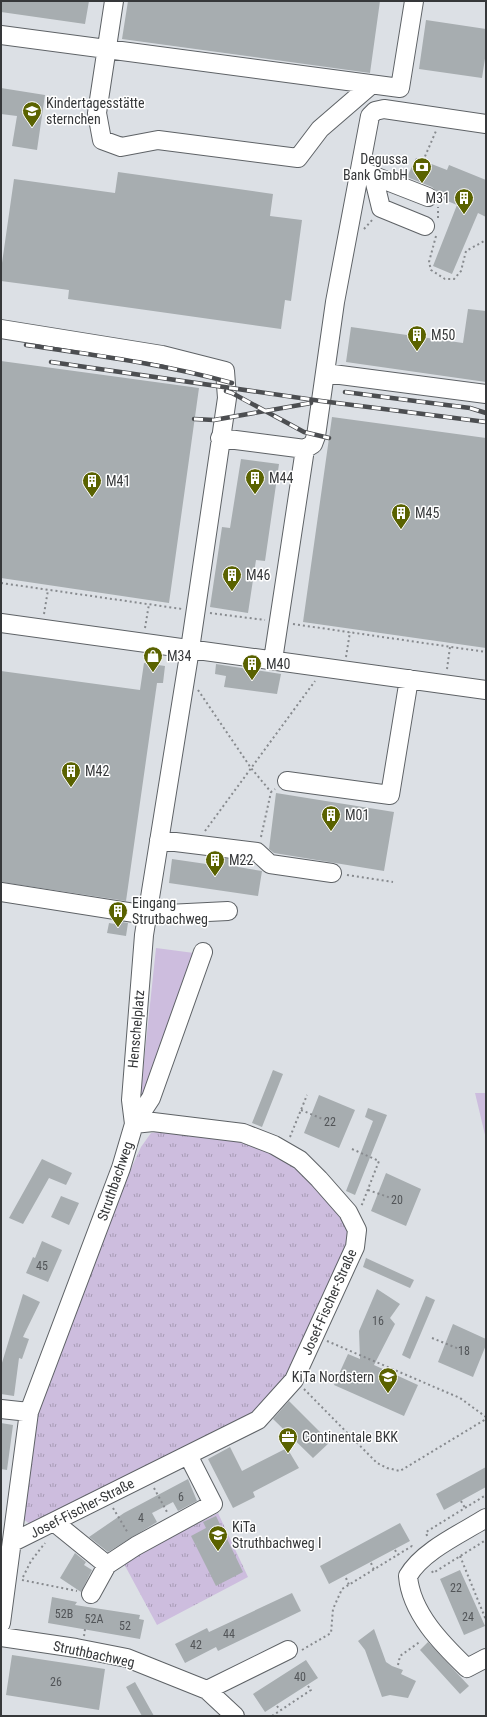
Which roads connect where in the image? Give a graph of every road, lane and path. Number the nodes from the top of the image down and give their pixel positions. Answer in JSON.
{"nodes":[{"id":1,"x":114,"y":1,"type":"edge"},
{"id":2,"x":414,"y":1,"type":"edge"},
{"id":3,"x":1,"y":35,"type":"edge"},
{"id":4,"x":106,"y":49,"type":"junction"},
{"id":5,"x":371,"y":84,"type":"junction"},
{"id":6,"x":442,"y":117,"type":"junction"},
{"id":7,"x":486,"y":124,"type":"edge"},
{"id":8,"x":423,"y":161,"type":"dead end"},
{"id":9,"x":366,"y":173,"type":"junction"},
{"id":10,"x":428,"y":197,"type":"joint"},
{"id":11,"x":433,"y":226,"type":"junction"},
{"id":12,"x":486,"y":241,"type":"edge"},
{"id":13,"x":1,"y":330,"type":"edge"},
{"id":14,"x":325,"y":373,"type":"junction"},
{"id":15,"x":486,"y":394,"type":"edge"},
{"id":16,"x":220,"y":438,"type":"junction"},
{"id":17,"x":305,"y":450,"type":"junction"},
{"id":18,"x":1,"y":583,"type":"edge"},
{"id":19,"x":48,"y":590,"type":"junction"},
{"id":20,"x":149,"y":604,"type":"junction"},
{"id":21,"x":195,"y":611,"type":"junction"},
{"id":22,"x":278,"y":622,"type":"junction"},
{"id":23,"x":1,"y":623,"type":"edge"},
{"id":24,"x":42,"y":628,"type":"junction"},
{"id":25,"x":350,"y":632,"type":"junction"},
{"id":26,"x":143,"y":642,"type":"junction"},
{"id":27,"x":450,"y":647,"type":"junction"},
{"id":28,"x":190,"y":649,"type":"junction"},
{"id":29,"x":486,"y":652,"type":"edge"},
{"id":30,"x":273,"y":660,"type":"junction"},
{"id":31,"x":325,"y":668,"type":"junction"},
{"id":32,"x":344,"y":670,"type":"junction"},
{"id":33,"x":409,"y":679,"type":"junction"},
{"id":34,"x":185,"y":682,"type":"junction"},
{"id":35,"x":445,"y":684,"type":"junction"},
{"id":36,"x":486,"y":690,"type":"edge"},
{"id":37,"x":251,"y":768,"type":"junction"},
{"id":38,"x":287,"y":781,"type":"joint"},
{"id":39,"x":271,"y":792,"type":"junction"},
{"id":40,"x":160,"y":840,"type":"junction"},
{"id":41,"x":195,"y":845,"type":"junction"},
{"id":42,"x":257,"y":852,"type":"junction"},
{"id":43,"x":332,"y":873,"type":"joint"},
{"id":44,"x":393,"y":882,"type":"dead end"},
{"id":45,"x":1,"y":892,"type":"edge"},
{"id":46,"x":228,"y":911,"type":"dead end"},
{"id":47,"x":148,"y":915,"type":"junction"},
{"id":48,"x":203,"y":952,"type":"dead end"},
{"id":49,"x":307,"y":1095,"type":"dead end"},
{"id":50,"x":301,"y":1110,"type":"junction"},
{"id":51,"x":325,"y":1120,"type":"dead end"},
{"id":52,"x":134,"y":1124,"type":"junction"},
{"id":53,"x":352,"y":1149,"type":"dead end"},
{"id":54,"x":284,"y":1151,"type":"junction"},
{"id":55,"x":368,"y":1190,"type":"junction"},
{"id":56,"x":391,"y":1198,"type":"dead end"},
{"id":57,"x":354,"y":1225,"type":"junction"},
{"id":58,"x":314,"y":1335,"type":"junction"},
{"id":59,"x":432,"y":1338,"type":"dead end"},
{"id":60,"x":459,"y":1349,"type":"dead end"},
{"id":61,"x":294,"y":1380,"type":"junction"},
{"id":62,"x":1,"y":1409,"type":"edge"},
{"id":63,"x":29,"y":1412,"type":"junction"},
{"id":64,"x":486,"y":1418,"type":"edge"},
{"id":65,"x":188,"y":1455,"type":"junction"},
{"id":66,"x":154,"y":1486,"type":"dead end"},
{"id":67,"x":486,"y":1495,"type":"edge"},
{"id":68,"x":461,"y":1501,"type":"dead end"},
{"id":69,"x":113,"y":1507,"type":"dead end"},
{"id":70,"x":465,"y":1508,"type":"junction"},
{"id":71,"x":486,"y":1518,"type":"edge"},
{"id":72,"x":54,"y":1522,"type":"junction"},
{"id":73,"x":174,"y":1526,"type":"junction"},
{"id":74,"x":428,"y":1538,"type":"dead end"},
{"id":75,"x":486,"y":1540,"type":"edge"},
{"id":76,"x":13,"y":1542,"type":"junction"},
{"id":77,"x":136,"y":1546,"type":"junction"},
{"id":78,"x":395,"y":1550,"type":"dead end"},
{"id":79,"x":418,"y":1550,"type":"dead end"},
{"id":80,"x":398,"y":1555,"type":"junction"},
{"id":81,"x":460,"y":1556,"type":"junction"},
{"id":82,"x":371,"y":1563,"type":"dead end"},
{"id":83,"x":107,"y":1565,"type":"junction"},
{"id":84,"x":374,"y":1570,"type":"junction"},
{"id":85,"x":433,"y":1573,"type":"dead end"},
{"id":86,"x":346,"y":1578,"type":"dead end"},
{"id":87,"x":22,"y":1580,"type":"dead end"},
{"id":88,"x":350,"y":1585,"type":"junction"},
{"id":89,"x":91,"y":1594,"type":"joint"},
{"id":90,"x":486,"y":1620,"type":"edge"},
{"id":91,"x":1,"y":1623,"type":"edge"},
{"id":92,"x":434,"y":1634,"type":"junction"},
{"id":93,"x":1,"y":1637,"type":"edge"},
{"id":94,"x":317,"y":1641,"type":"dead end"},
{"id":95,"x":288,"y":1650,"type":"dead end"},
{"id":96,"x":486,"y":1658,"type":"edge"},
{"id":97,"x":398,"y":1665,"type":"dead end"},
{"id":98,"x":308,"y":1686,"type":"dead end"},
{"id":99,"x":207,"y":1690,"type":"junction"},
{"id":100,"x":277,"y":1706,"type":"dead end"},
{"id":101,"x":280,"y":1710,"type":"junction"},
{"id":102,"x":236,"y":1716,"type":"edge"},
{"id":103,"x":272,"y":1716,"type":"edge"}],
"edges":[{"from":1,"to":4,"type":"street"},
{"from":2,"to":5,"type":"street"},
{"from":3,"to":4,"type":"street"},
{"from":4,"to":5,"type":"street"},
{"from":4,"to":5,"type":"street"},
{"from":6,"to":7,"type":"street"},
{"from":6,"to":8,"type":"path"},
{"from":6,"to":9,"type":"street"},
{"from":9,"to":10,"type":"street"},
{"from":9,"to":11,"type":"street"},
{"from":9,"to":14,"type":"street"},
{"from":10,"to":11,"type":"path"},
{"from":11,"to":12,"type":"path"},
{"from":13,"to":16,"type":"street","name":"Henschelplatz"},
{"from":14,"to":15,"type":"street"},
{"from":14,"to":17,"type":"street"},
{"from":16,"to":17,"type":"street"},
{"from":16,"to":21,"type":"street","name":"Henschelplatz"},
{"from":17,"to":22,"type":"street"},
{"from":18,"to":19,"type":"path"},
{"from":19,"to":20,"type":"path"},
{"from":19,"to":24,"type":"path"},
{"from":20,"to":21,"type":"path"},
{"from":20,"to":26,"type":"path"},
{"from":21,"to":22,"type":"path"},
{"from":21,"to":28,"type":"street","name":"Henschelplatz"},
{"from":22,"to":25,"type":"path"},
{"from":22,"to":30,"type":"street"},
{"from":23,"to":24,"type":"street"},
{"from":24,"to":26,"type":"street"},
{"from":25,"to":27,"type":"path"},
{"from":25,"to":32,"type":"path"},
{"from":26,"to":28,"type":"street"},
{"from":27,"to":29,"type":"path"},
{"from":27,"to":35,"type":"path"},
{"from":28,"to":30,"type":"street"},
{"from":28,"to":34,"type":"street","name":"Henschelplatz"},
{"from":30,"to":31,"type":"street"},
{"from":31,"to":32,"type":"street"},
{"from":31,"to":37,"type":"path"},
{"from":32,"to":33,"type":"street"},
{"from":33,"to":35,"type":"street"},
{"from":33,"to":38,"type":"street"},
{"from":34,"to":37,"type":"path"},
{"from":34,"to":40,"type":"street","name":"Henschelplatz"},
{"from":35,"to":36,"type":"street"},
{"from":37,"to":39,"type":"path"},
{"from":37,"to":41,"type":"path"},
{"from":38,"to":39,"type":"path"},
{"from":39,"to":42,"type":"path"},
{"from":40,"to":41,"type":"street"},
{"from":40,"to":47,"type":"street","name":"Henschelplatz"},
{"from":41,"to":42,"type":"street"},
{"from":42,"to":43,"type":"street"},
{"from":43,"to":44,"type":"path"},
{"from":45,"to":47,"type":"street"},
{"from":46,"to":47,"type":"street"},
{"from":47,"to":52,"type":"street","name":"Henschelplatz"},
{"from":48,"to":52,"type":"street","name":"Struthbachweg"},
{"from":49,"to":50,"type":"path"},
{"from":50,"to":51,"type":"path"},
{"from":50,"to":54,"type":"path"},
{"from":52,"to":54,"type":"street","name":"Josef-Fischer-Straße"},
{"from":52,"to":63,"type":"street","name":"Struthbachweg"},
{"from":53,"to":55,"type":"path"},
{"from":54,"to":57,"type":"street","name":"Josef-Fischer-Straße"},
{"from":55,"to":56,"type":"path"},
{"from":55,"to":57,"type":"path"},
{"from":57,"to":58,"type":"street","name":"Josef-Fischer-Straße"},
{"from":58,"to":61,"type":"street","name":"Josef-Fischer-Straße"},
{"from":58,"to":64,"type":"path"},
{"from":59,"to":60,"type":"path"},
{"from":61,"to":64,"type":"path"},
{"from":61,"to":65,"type":"street","name":"Josef-Fischer-Straße"},
{"from":62,"to":63,"type":"street"},
{"from":63,"to":76,"type":"street","name":"Struthbachweg"},
{"from":65,"to":72,"type":"street","name":"Josef-Fischer-Straße"},
{"from":65,"to":73,"type":"street"},
{"from":66,"to":73,"type":"path"},
{"from":67,"to":70,"type":"path"},
{"from":68,"to":70,"type":"path"},
{"from":69,"to":77,"type":"path"},
{"from":70,"to":74,"type":"path"},
{"from":71,"to":92,"type":"street"},
{"from":72,"to":76,"type":"street","name":"Josef-Fischer-Straße"},
{"from":72,"to":83,"type":"street"},
{"from":73,"to":77,"type":"street"},
{"from":75,"to":81,"type":"path"},
{"from":76,"to":91,"type":"street","name":"Struthbachweg"},
{"from":77,"to":83,"type":"street"},
{"from":78,"to":80,"type":"path"},
{"from":79,"to":80,"type":"path"},
{"from":80,"to":84,"type":"path"},
{"from":81,"to":85,"type":"path"},
{"from":81,"to":90,"type":"path"},
{"from":82,"to":84,"type":"path"},
{"from":83,"to":89,"type":"street"},
{"from":84,"to":88,"type":"path"},
{"from":86,"to":88,"type":"path"},
{"from":87,"to":89,"type":"path"},
{"from":88,"to":94,"type":"path"},
{"from":92,"to":96,"type":"street"},
{"from":92,"to":97,"type":"path"},
{"from":93,"to":99,"type":"street","name":"Struthbachweg"},
{"from":95,"to":99,"type":"street"},
{"from":98,"to":101,"type":"path"},
{"from":99,"to":102,"type":"street","name":"Struthbachweg"},
{"from":100,"to":101,"type":"path"},
{"from":101,"to":103,"type":"path"}]}
